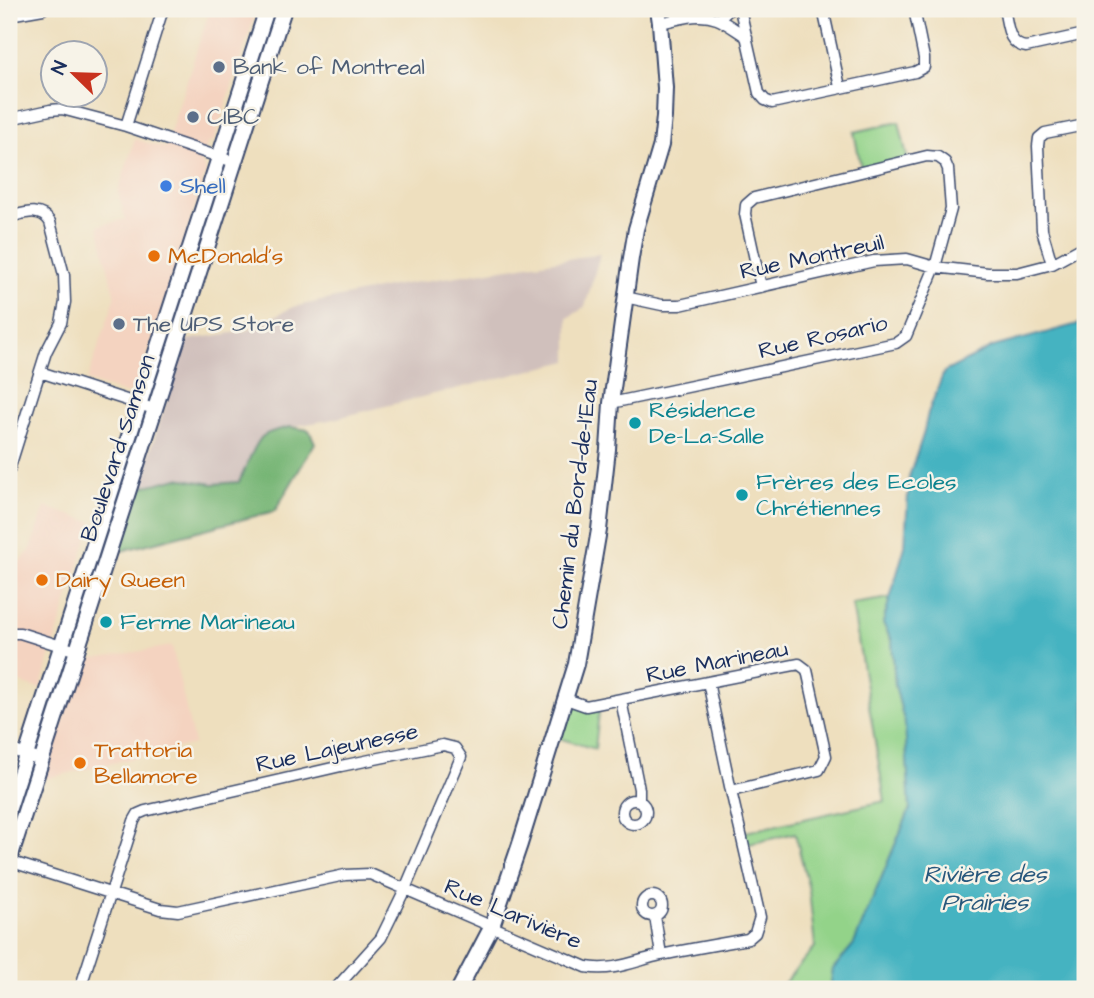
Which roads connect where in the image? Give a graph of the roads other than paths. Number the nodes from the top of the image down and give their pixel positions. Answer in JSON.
{"nodes":[{"id":1,"x":43,"y":9,"type":"edge"},
{"id":2,"x":267,"y":9,"type":"edge"},
{"id":3,"x":284,"y":9,"type":"edge"},
{"id":4,"x":730,"y":9,"type":"edge"},
{"id":5,"x":740,"y":9,"type":"edge"},
{"id":6,"x":823,"y":9,"type":"edge"},
{"id":7,"x":914,"y":9,"type":"edge"},
{"id":8,"x":1004,"y":9,"type":"edge"},
{"id":9,"x":159,"y":10,"type":"edge"},
{"id":10,"x":659,"y":12,"type":"edge"},
{"id":11,"x":9,"y":15,"type":"edge"},
{"id":12,"x":719,"y":19,"type":"junction"},
{"id":13,"x":1085,"y":34,"type":"edge"},
{"id":14,"x":747,"y":37,"type":"junction"},
{"id":15,"x":840,"y":87,"type":"junction"},
{"id":16,"x":9,"y":119,"type":"edge"},
{"id":17,"x":1085,"y":125,"type":"edge"},
{"id":18,"x":126,"y":126,"type":"junction"},
{"id":19,"x":219,"y":157,"type":"junction"},
{"id":20,"x":234,"y":162,"type":"junction"},
{"id":21,"x":9,"y":217,"type":"edge"},
{"id":22,"x":1085,"y":246,"type":"edge"},
{"id":23,"x":1052,"y":264,"type":"junction"},
{"id":24,"x":936,"y":267,"type":"junction"},
{"id":25,"x":761,"y":287,"type":"junction"},
{"id":26,"x":625,"y":298,"type":"junction"},
{"id":27,"x":40,"y":372,"type":"junction"},
{"id":28,"x":611,"y":403,"type":"junction"},
{"id":29,"x":139,"y":404,"type":"junction"},
{"id":30,"x":154,"y":409,"type":"junction"},
{"id":31,"x":9,"y":470,"type":"edge"},
{"id":32,"x":9,"y":633,"type":"edge"},
{"id":33,"x":61,"y":646,"type":"junction"},
{"id":34,"x":77,"y":651,"type":"junction"},
{"id":35,"x":708,"y":681,"type":"junction"},
{"id":36,"x":566,"y":699,"type":"junction"},
{"id":37,"x":621,"y":700,"type":"junction"},
{"id":38,"x":9,"y":749,"type":"edge"},
{"id":39,"x":26,"y":755,"type":"junction"},
{"id":40,"x":41,"y":760,"type":"junction"},
{"id":41,"x":731,"y":791,"type":"junction"},
{"id":42,"x":639,"y":801,"type":"dead end"},
{"id":43,"x":9,"y":808,"type":"edge"},
{"id":44,"x":9,"y":861,"type":"edge"},
{"id":45,"x":405,"y":889,"type":"junction"},
{"id":46,"x":110,"y":894,"type":"junction"},
{"id":47,"x":655,"y":916,"type":"dead end"},
{"id":48,"x":492,"y":926,"type":"junction"},
{"id":49,"x":661,"y":956,"type":"junction"},
{"id":50,"x":80,"y":989,"type":"edge"},
{"id":51,"x":335,"y":989,"type":"edge"},
{"id":52,"x":459,"y":989,"type":"edge"}],
"edges":[{"from":1,"to":11,"type":"street"},
{"from":2,"to":19,"type":"street","name":"Boulevard Samson"},
{"from":3,"to":20,"type":"street","name":"Boulevard Samson"},
{"from":4,"to":12,"type":"street"},
{"from":5,"to":14,"type":"street"},
{"from":6,"to":15,"type":"street"},
{"from":7,"to":15,"type":"street"},
{"from":8,"to":13,"type":"street"},
{"from":9,"to":18,"type":"street"},
{"from":10,"to":12,"type":"street"},
{"from":10,"to":26,"type":"street","name":"Chemin du Bord-de-l'Eau"},
{"from":12,"to":14,"type":"street"},
{"from":14,"to":15,"type":"street"},
{"from":16,"to":18,"type":"street"},
{"from":17,"to":23,"type":"street"},
{"from":18,"to":19,"type":"street"},
{"from":19,"to":20,"type":"street"},
{"from":19,"to":29,"type":"street","name":"Boulevard Samson"},
{"from":20,"to":30,"type":"street","name":"Boulevard Samson"},
{"from":21,"to":27,"type":"street"},
{"from":22,"to":23,"type":"street","name":"Rue Montreuil"},
{"from":23,"to":24,"type":"street","name":"Rue Montreuil"},
{"from":24,"to":25,"type":"street","name":"Rue Montreuil"},
{"from":24,"to":25,"type":"street","name":"Rue Rosario"},
{"from":24,"to":28,"type":"street","name":"Rue Rosario"},
{"from":25,"to":26,"type":"street","name":"Rue Montreuil"},
{"from":26,"to":28,"type":"street","name":"Chemin du Bord-de-l'Eau"},
{"from":27,"to":29,"type":"street"},
{"from":27,"to":31,"type":"street"},
{"from":28,"to":36,"type":"street","name":"Chemin du Bord-de-l'Eau"},
{"from":29,"to":30,"type":"street"},
{"from":29,"to":33,"type":"street","name":"Boulevard Samson"},
{"from":30,"to":34,"type":"street","name":"Boulevard Samson"},
{"from":32,"to":33,"type":"street"},
{"from":33,"to":34,"type":"street"},
{"from":33,"to":39,"type":"street","name":"Boulevard Samson"},
{"from":34,"to":40,"type":"street","name":"Boulevard Samson"},
{"from":35,"to":37,"type":"street","name":"Rue Marineau"},
{"from":35,"to":41,"type":"street","name":"Rue Larivière"},
{"from":35,"to":41,"type":"street","name":"Rue Marineau"},
{"from":36,"to":37,"type":"street","name":"Rue Marineau"},
{"from":36,"to":48,"type":"street","name":"Chemin du Bord-de-l'Eau"},
{"from":37,"to":42,"type":"street"},
{"from":38,"to":39,"type":"street"},
{"from":39,"to":40,"type":"street"},
{"from":39,"to":43,"type":"street","name":"Boulevard Samson"},
{"from":40,"to":44,"type":"street","name":"Boulevard Samson"},
{"from":41,"to":49,"type":"street","name":"Rue Larivière"},
{"from":44,"to":46,"type":"street","name":"Rue Larivière"},
{"from":45,"to":46,"type":"street","name":"Rue Larivière"},
{"from":45,"to":46,"type":"street","name":"Rue Lajeunesse"},
{"from":45,"to":48,"type":"street","name":"Rue Larivière"},
{"from":45,"to":51,"type":"street","name":"Rue Lajeunesse"},
{"from":46,"to":50,"type":"street","name":"Rue Lajeunesse"},
{"from":47,"to":49,"type":"street"},
{"from":48,"to":49,"type":"street","name":"Rue Larivière"},
{"from":48,"to":52,"type":"street","name":"Chemin du Bord-de-l'Eau"}]}
